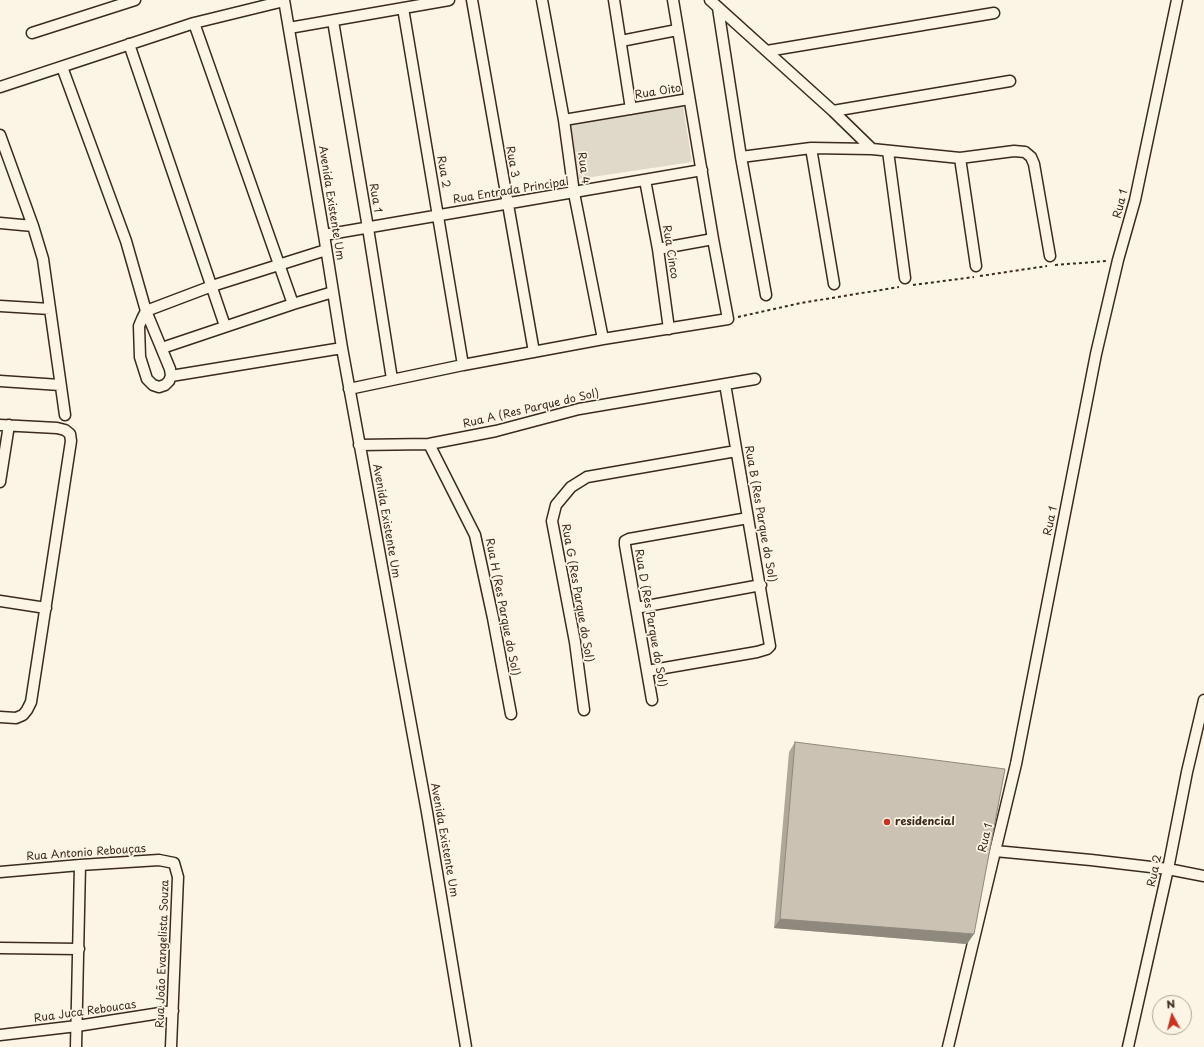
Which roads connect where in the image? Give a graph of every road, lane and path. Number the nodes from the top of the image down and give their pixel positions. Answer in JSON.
{"nodes":[{"id":1,"x":134,"y":0,"type":"edge"},
{"id":2,"x":449,"y":0,"type":"edge"},
{"id":3,"x":472,"y":0,"type":"edge"},
{"id":4,"x":542,"y":0,"type":"edge"},
{"id":5,"x":614,"y":0,"type":"edge"},
{"id":6,"x":672,"y":0,"type":"edge"},
{"id":7,"x":710,"y":0,"type":"edge"},
{"id":8,"x":1177,"y":0,"type":"edge"},
{"id":9,"x":284,"y":1,"type":"edge"},
{"id":10,"x":403,"y":8,"type":"junction"},
{"id":11,"x":718,"y":8,"type":"junction"},
{"id":12,"x":994,"y":13,"type":"dead end"},
{"id":13,"x":333,"y":21,"type":"junction"},
{"id":14,"x":194,"y":23,"type":"junction"},
{"id":15,"x":289,"y":28,"type":"junction"},
{"id":16,"x":677,"y":30,"type":"junction"},
{"id":17,"x":32,"y":33,"type":"dead end"},
{"id":18,"x":620,"y":41,"type":"junction"},
{"id":19,"x":129,"y":44,"type":"junction"},
{"id":20,"x":767,"y":51,"type":"junction"},
{"id":21,"x":62,"y":67,"type":"junction"},
{"id":22,"x":1010,"y":81,"type":"dead end"},
{"id":23,"x":0,"y":87,"type":"edge"},
{"id":24,"x":689,"y":99,"type":"junction"},
{"id":25,"x":631,"y":109,"type":"junction"},
{"id":26,"x":833,"y":111,"type":"junction"},
{"id":27,"x":564,"y":120,"type":"junction"},
{"id":28,"x":1,"y":139,"type":"edge"},
{"id":29,"x":810,"y":148,"type":"junction"},
{"id":30,"x":872,"y":150,"type":"junction"},
{"id":31,"x":888,"y":151,"type":"junction"},
{"id":32,"x":741,"y":157,"type":"junction"},
{"id":33,"x":960,"y":158,"type":"junction"},
{"id":34,"x":702,"y":170,"type":"junction"},
{"id":35,"x":645,"y":180,"type":"junction"},
{"id":36,"x":574,"y":193,"type":"junction"},
{"id":37,"x":508,"y":204,"type":"junction"},
{"id":38,"x":438,"y":216,"type":"junction"},
{"id":39,"x":0,"y":223,"type":"edge"},
{"id":40,"x":33,"y":226,"type":"junction"},
{"id":41,"x":368,"y":228,"type":"junction"},
{"id":42,"x":324,"y":235,"type":"junction"},
{"id":43,"x":713,"y":239,"type":"junction"},
{"id":44,"x":326,"y":250,"type":"junction"},
{"id":45,"x":658,"y":250,"type":"junction"},
{"id":46,"x":1050,"y":256,"type":"dead end"},
{"id":47,"x":1118,"y":260,"type":"junction"},
{"id":48,"x":279,"y":264,"type":"junction"},
{"id":49,"x":976,"y":266,"type":"dead end"},
{"id":50,"x":907,"y":283,"type":"junction"},
{"id":51,"x":834,"y":284,"type":"dead end"},
{"id":52,"x":212,"y":286,"type":"junction"},
{"id":53,"x":333,"y":292,"type":"junction"},
{"id":54,"x":766,"y":295,"type":"dead end"},
{"id":55,"x":293,"y":304,"type":"junction"},
{"id":56,"x":0,"y":306,"type":"edge"},
{"id":57,"x":50,"y":308,"type":"junction"},
{"id":58,"x":146,"y":312,"type":"junction"},
{"id":59,"x":728,"y":319,"type":"junction"},
{"id":60,"x":225,"y":326,"type":"junction"},
{"id":61,"x":669,"y":328,"type":"junction"},
{"id":62,"x":603,"y":340,"type":"junction"},
{"id":63,"x":162,"y":348,"type":"junction"},
{"id":64,"x":342,"y":348,"type":"junction"},
{"id":65,"x":534,"y":352,"type":"junction"},
{"id":66,"x":463,"y":365,"type":"junction"},
{"id":67,"x":171,"y":376,"type":"junction"},
{"id":68,"x":755,"y":379,"type":"dead end"},
{"id":69,"x":392,"y":380,"type":"junction"},
{"id":70,"x":0,"y":381,"type":"edge"},
{"id":71,"x":725,"y":384,"type":"junction"},
{"id":72,"x":60,"y":385,"type":"junction"},
{"id":73,"x":349,"y":389,"type":"junction"},
{"id":74,"x":65,"y":415,"type":"dead end"},
{"id":75,"x":5,"y":425,"type":"edge"},
{"id":76,"x":429,"y":444,"type":"junction"},
{"id":77,"x":360,"y":445,"type":"junction"},
{"id":78,"x":736,"y":450,"type":"junction"},
{"id":79,"x":0,"y":482,"type":"edge"},
{"id":80,"x":748,"y":518,"type":"junction"},
{"id":81,"x":761,"y":585,"type":"junction"},
{"id":82,"x":0,"y":601,"type":"edge"},
{"id":83,"x":46,"y":608,"type":"junction"},
{"id":84,"x":636,"y":608,"type":"junction"},
{"id":85,"x":647,"y":670,"type":"junction"},
{"id":86,"x":652,"y":700,"type":"dead end"},
{"id":87,"x":1204,"y":700,"type":"edge"},
{"id":88,"x":584,"y":710,"type":"dead end"},
{"id":89,"x":511,"y":714,"type":"dead end"},
{"id":90,"x":0,"y":717,"type":"edge"},
{"id":91,"x":995,"y":851,"type":"junction"},
{"id":92,"x":174,"y":863,"type":"joint"},
{"id":93,"x":80,"y":864,"type":"junction"},
{"id":94,"x":1168,"y":870,"type":"junction"},
{"id":95,"x":0,"y":872,"type":"edge"},
{"id":96,"x":1204,"y":876,"type":"edge"},
{"id":97,"x":0,"y":948,"type":"edge"},
{"id":98,"x":79,"y":949,"type":"junction"},
{"id":99,"x":174,"y":1011,"type":"junction"},
{"id":100,"x":77,"y":1026,"type":"junction"},
{"id":101,"x":0,"y":1035,"type":"edge"},
{"id":102,"x":76,"y":1047,"type":"edge"},
{"id":103,"x":171,"y":1047,"type":"edge"},
{"id":104,"x":466,"y":1047,"type":"edge"},
{"id":105,"x":948,"y":1047,"type":"edge"},
{"id":106,"x":1128,"y":1047,"type":"edge"}],
"edges":[{"from":1,"to":17,"type":"street"},
{"from":2,"to":10,"type":"street"},
{"from":3,"to":37,"type":"street","name":"Rua 3"},
{"from":4,"to":27,"type":"street","name":"Rua 4"},
{"from":5,"to":18,"type":"street"},
{"from":6,"to":16,"type":"street"},
{"from":7,"to":11,"type":"street"},
{"from":8,"to":47,"type":"street","name":"Rua 1"},
{"from":9,"to":14,"type":"street"},
{"from":9,"to":15,"type":"street","name":"Avenida Existente Um"},
{"from":10,"to":13,"type":"street"},
{"from":10,"to":38,"type":"street","name":"Rua 2"},
{"from":11,"to":20,"type":"street"},
{"from":11,"to":32,"type":"street"},
{"from":12,"to":20,"type":"street"},
{"from":13,"to":15,"type":"street"},
{"from":13,"to":41,"type":"street","name":"Rua 1"},
{"from":14,"to":19,"type":"street"},
{"from":14,"to":48,"type":"street"},
{"from":15,"to":42,"type":"street","name":"Avenida Existente Um"},
{"from":16,"to":18,"type":"street"},
{"from":16,"to":24,"type":"street"},
{"from":18,"to":25,"type":"street"},
{"from":19,"to":21,"type":"street"},
{"from":19,"to":52,"type":"street"},
{"from":20,"to":26,"type":"street"},
{"from":21,"to":23,"type":"street"},
{"from":21,"to":58,"type":"street"},
{"from":22,"to":26,"type":"street"},
{"from":24,"to":25,"type":"street","name":"Rua Oito"},
{"from":24,"to":34,"type":"street"},
{"from":25,"to":27,"type":"street","name":"Rua Oito"},
{"from":26,"to":30,"type":"street"},
{"from":27,"to":36,"type":"street","name":"Rua 4"},
{"from":28,"to":40,"type":"street"},
{"from":29,"to":30,"type":"street"},
{"from":29,"to":32,"type":"street"},
{"from":29,"to":51,"type":"street"},
{"from":30,"to":31,"type":"street"},
{"from":31,"to":33,"type":"street"},
{"from":31,"to":50,"type":"street"},
{"from":32,"to":54,"type":"street"},
{"from":33,"to":46,"type":"street"},
{"from":33,"to":49,"type":"street"},
{"from":34,"to":35,"type":"street","name":"Rua Entrada Principal"},
{"from":34,"to":43,"type":"street"},
{"from":35,"to":36,"type":"street","name":"Rua Entrada Principal"},
{"from":35,"to":45,"type":"street","name":"Rua Cinco"},
{"from":36,"to":37,"type":"street","name":"Rua Entrada Principal"},
{"from":36,"to":62,"type":"street","name":"Rua 4"},
{"from":37,"to":38,"type":"street","name":"Rua Entrada Principal"},
{"from":37,"to":65,"type":"street","name":"Rua 3"},
{"from":38,"to":41,"type":"street","name":"Rua Entrada Principal"},
{"from":38,"to":66,"type":"street","name":"Rua 2"},
{"from":39,"to":40,"type":"street"},
{"from":40,"to":57,"type":"street"},
{"from":41,"to":42,"type":"street","name":"Rua Entrada Principal"},
{"from":41,"to":69,"type":"street","name":"Rua 1"},
{"from":42,"to":44,"type":"street","name":"Avenida Existente Um"},
{"from":43,"to":45,"type":"street"},
{"from":43,"to":59,"type":"street"},
{"from":44,"to":48,"type":"street"},
{"from":44,"to":53,"type":"street","name":"Avenida Existente Um"},
{"from":45,"to":61,"type":"street","name":"Rua Cinco"},
{"from":47,"to":50,"type":"path"},
{"from":47,"to":91,"type":"street","name":"Rua 1"},
{"from":48,"to":52,"type":"street"},
{"from":48,"to":55,"type":"street"},
{"from":50,"to":59,"type":"path"},
{"from":52,"to":58,"type":"street"},
{"from":52,"to":60,"type":"street"},
{"from":53,"to":55,"type":"street"},
{"from":53,"to":64,"type":"street","name":"Avenida Existente Um"},
{"from":55,"to":60,"type":"street"},
{"from":56,"to":57,"type":"street"},
{"from":57,"to":72,"type":"street"},
{"from":58,"to":63,"type":"street"},
{"from":58,"to":67,"type":"street"},
{"from":59,"to":61,"type":"street"},
{"from":60,"to":63,"type":"street"},
{"from":61,"to":62,"type":"street"},
{"from":62,"to":65,"type":"street"},
{"from":63,"to":67,"type":"street"},
{"from":64,"to":67,"type":"street"},
{"from":64,"to":73,"type":"street","name":"Avenida Existente Um"},
{"from":65,"to":66,"type":"street"},
{"from":66,"to":69,"type":"street"},
{"from":68,"to":71,"type":"street","name":"Rua A (Res Parque do Sol)"},
{"from":69,"to":73,"type":"street"},
{"from":70,"to":72,"type":"street"},
{"from":71,"to":76,"type":"street","name":"Rua A (Res Parque do Sol)"},
{"from":71,"to":78,"type":"street","name":"Rua B (Res Parque do Sol)"},
{"from":72,"to":74,"type":"street"},
{"from":73,"to":77,"type":"street","name":"Avenida Existente Um"},
{"from":75,"to":79,"type":"street"},
{"from":75,"to":83,"type":"street"},
{"from":76,"to":77,"type":"street","name":"Rua A (Res Parque do Sol)"},
{"from":76,"to":89,"type":"street","name":"Rua H (Res Parque do Sol)"},
{"from":77,"to":104,"type":"street","name":"Avenida Existente Um"},
{"from":78,"to":80,"type":"street","name":"Rua B (Res Parque do Sol)"},
{"from":78,"to":88,"type":"street","name":"Rua G (Res Parque do Sol)"},
{"from":80,"to":81,"type":"street","name":"Rua B (Res Parque do Sol)"},
{"from":80,"to":84,"type":"street","name":"Rua D (Res Parque do Sol)"},
{"from":81,"to":84,"type":"street"},
{"from":81,"to":85,"type":"street","name":"Rua B (Res Parque do Sol)"},
{"from":82,"to":83,"type":"street"},
{"from":83,"to":90,"type":"street"},
{"from":84,"to":85,"type":"street","name":"Rua D (Res Parque do Sol)"},
{"from":85,"to":86,"type":"street","name":"Rua D (Res Parque do Sol)"},
{"from":87,"to":94,"type":"street","name":"Rua 2"},
{"from":91,"to":94,"type":"street"},
{"from":91,"to":105,"type":"street","name":"Rua 1"},
{"from":92,"to":93,"type":"street","name":"Rua Antonio Rebouças"},
{"from":92,"to":99,"type":"street","name":"Rua João Evangelista Souza"},
{"from":93,"to":95,"type":"street","name":"Rua Antonio Rebouças"},
{"from":93,"to":98,"type":"street"},
{"from":94,"to":96,"type":"street"},
{"from":94,"to":106,"type":"street","name":"Rua 2"},
{"from":97,"to":98,"type":"street"},
{"from":98,"to":100,"type":"street"},
{"from":99,"to":100,"type":"street","name":"Rua Juca Reboucas"},
{"from":99,"to":103,"type":"street","name":"Rua João Evangelista Souza"},
{"from":100,"to":101,"type":"street","name":"Rua Juca Reboucas"},
{"from":100,"to":102,"type":"street"}]}
